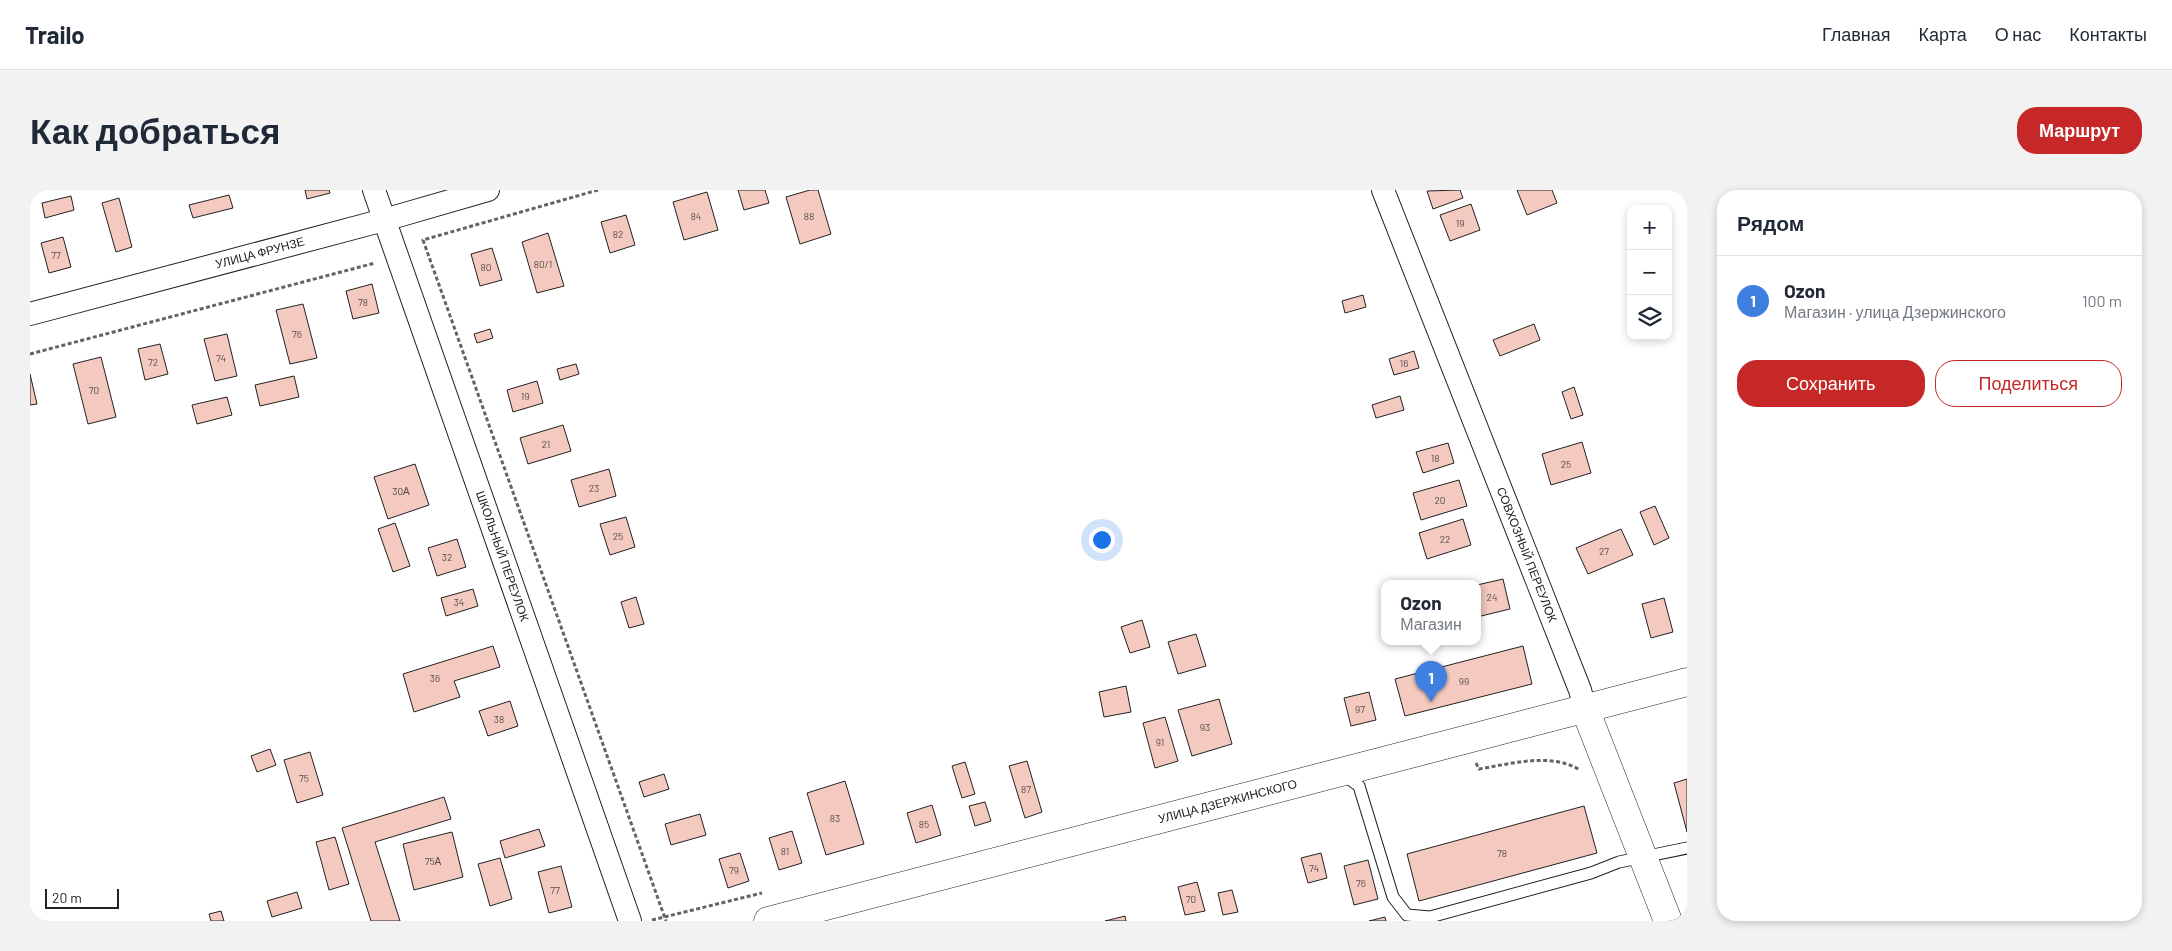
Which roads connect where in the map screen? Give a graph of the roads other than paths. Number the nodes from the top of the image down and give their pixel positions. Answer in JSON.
{"nodes":[{"id":1,"x":374,"y":190,"type":"edge"},
{"id":2,"x":488,"y":190,"type":"edge"},
{"id":3,"x":1383,"y":190,"type":"edge"},
{"id":4,"x":384,"y":220,"type":"junction"},
{"id":5,"x":30,"y":314,"type":"edge"},
{"id":6,"x":1687,"y":682,"type":"edge"},
{"id":7,"x":1585,"y":709,"type":"junction"},
{"id":8,"x":1340,"y":771,"type":"junction"},
{"id":9,"x":1687,"y":848,"type":"edge"},
{"id":10,"x":1642,"y":856,"type":"junction"},
{"id":11,"x":630,"y":921,"type":"edge"},
{"id":12,"x":768,"y":921,"type":"edge"},
{"id":13,"x":1668,"y":921,"type":"edge"}],
"edges":[{"from":1,"to":4,"type":"street","name":"ШКОЛЬНЫЙ ПЕРЕУЛОК"},
{"from":2,"to":4,"type":"street","name":"УЛИЦА ФРУНЗЕ"},
{"from":3,"to":7,"type":"street","name":"СОВХОЗНЫЙ ПЕРЕУЛОК"},
{"from":4,"to":5,"type":"street","name":"УЛИЦА ФРУНЗЕ"},
{"from":4,"to":11,"type":"street","name":"ШКОЛЬНЫЙ ПЕРЕУЛОК"},
{"from":6,"to":7,"type":"street","name":"УЛИЦА ДЗЕРЖИНСКОГО"},
{"from":7,"to":8,"type":"street","name":"УЛИЦА ДЗЕРЖИНСКОГО"},
{"from":7,"to":10,"type":"street","name":"СОВХОЗНЫЙ ПЕРЕУЛОК"},
{"from":8,"to":10,"type":"lane"},
{"from":8,"to":12,"type":"street","name":"УЛИЦА ДЗЕРЖИНСКОГО"},
{"from":9,"to":10,"type":"lane"},
{"from":10,"to":13,"type":"street","name":"СОВХОЗНЫЙ ПЕРЕУЛОК"}]}
